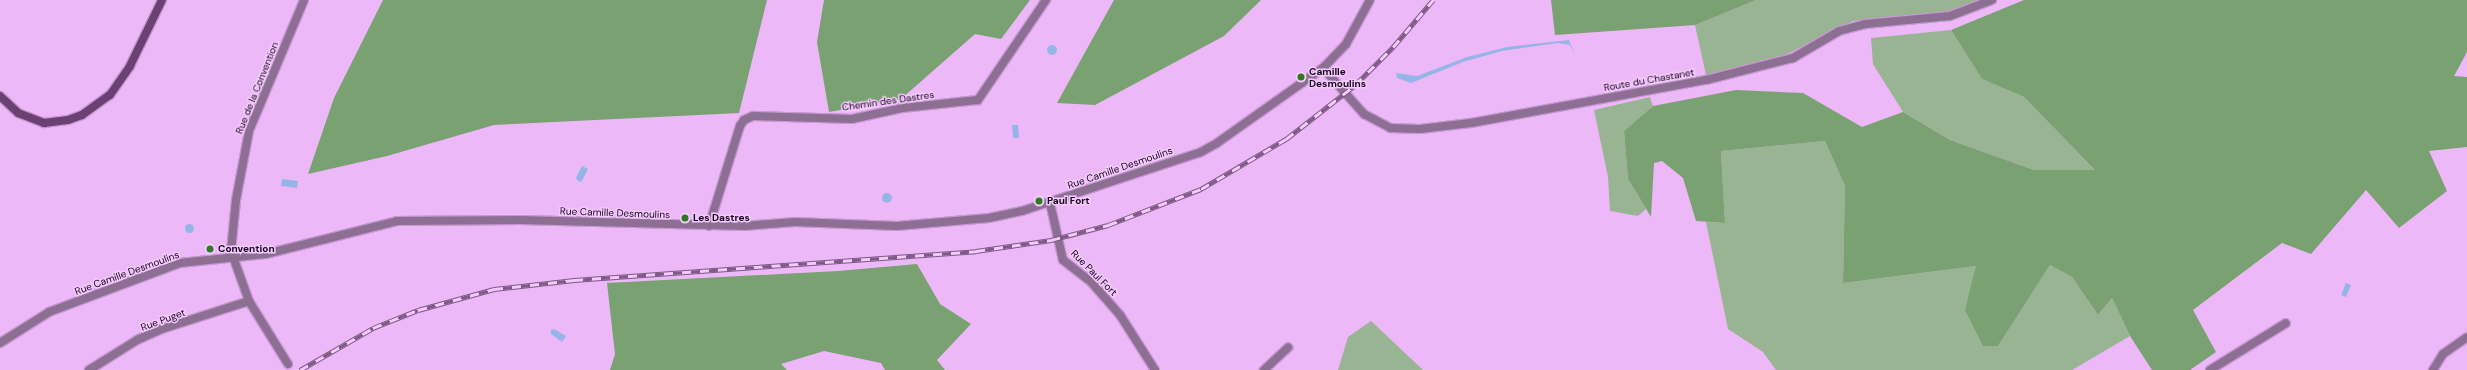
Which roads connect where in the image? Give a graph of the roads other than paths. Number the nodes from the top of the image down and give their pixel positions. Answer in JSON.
{"nodes":[{"id":1,"x":162,"y":0,"type":"edge"},
{"id":2,"x":304,"y":0,"type":"edge"},
{"id":3,"x":1046,"y":0,"type":"edge"},
{"id":4,"x":1370,"y":0,"type":"edge"},
{"id":5,"x":1992,"y":0,"type":"edge"},
{"id":6,"x":1323,"y":68,"type":"junction"},
{"id":7,"x":0,"y":96,"type":"edge"},
{"id":8,"x":1050,"y":203,"type":"junction"},
{"id":9,"x":709,"y":226,"type":"junction"},
{"id":10,"x":233,"y":256,"type":"junction"},
{"id":11,"x":249,"y":301,"type":"junction"},
{"id":12,"x":2286,"y":324,"type":"dead end"},
{"id":13,"x":2467,"y":337,"type":"edge"},
{"id":14,"x":0,"y":343,"type":"edge"},
{"id":15,"x":1288,"y":348,"type":"dead end"},
{"id":16,"x":288,"y":364,"type":"dead end"},
{"id":17,"x":89,"y":370,"type":"edge"},
{"id":18,"x":1155,"y":370,"type":"edge"},
{"id":19,"x":1264,"y":370,"type":"edge"},
{"id":20,"x":2210,"y":370,"type":"edge"},
{"id":21,"x":2433,"y":370,"type":"edge"}],
"edges":[{"from":1,"to":7,"type":"main road"},
{"from":2,"to":10,"type":"street","name":"Rue de la Convention"},
{"from":3,"to":9,"type":"street","name":"Chemin des Dastres"},
{"from":4,"to":6,"type":"street","name":"Rue Camille Desmoulins"},
{"from":5,"to":6,"type":"street","name":"Route du Chastanet"},
{"from":6,"to":8,"type":"street","name":"Rue Camille Desmoulins"},
{"from":8,"to":9,"type":"street","name":"Rue Camille Desmoulins"},
{"from":8,"to":18,"type":"street","name":"Rue Paul Fort"},
{"from":9,"to":10,"type":"street","name":"Rue Camille Desmoulins"},
{"from":10,"to":11,"type":"street","name":"Rue de la Convention"},
{"from":10,"to":14,"type":"street","name":"Rue Camille Desmoulins"},
{"from":11,"to":16,"type":"street","name":"Rue de la Convention"},
{"from":11,"to":17,"type":"street","name":"Rue Puget"},
{"from":12,"to":20,"type":"street"},
{"from":13,"to":21,"type":"street"},
{"from":15,"to":19,"type":"street"}]}
